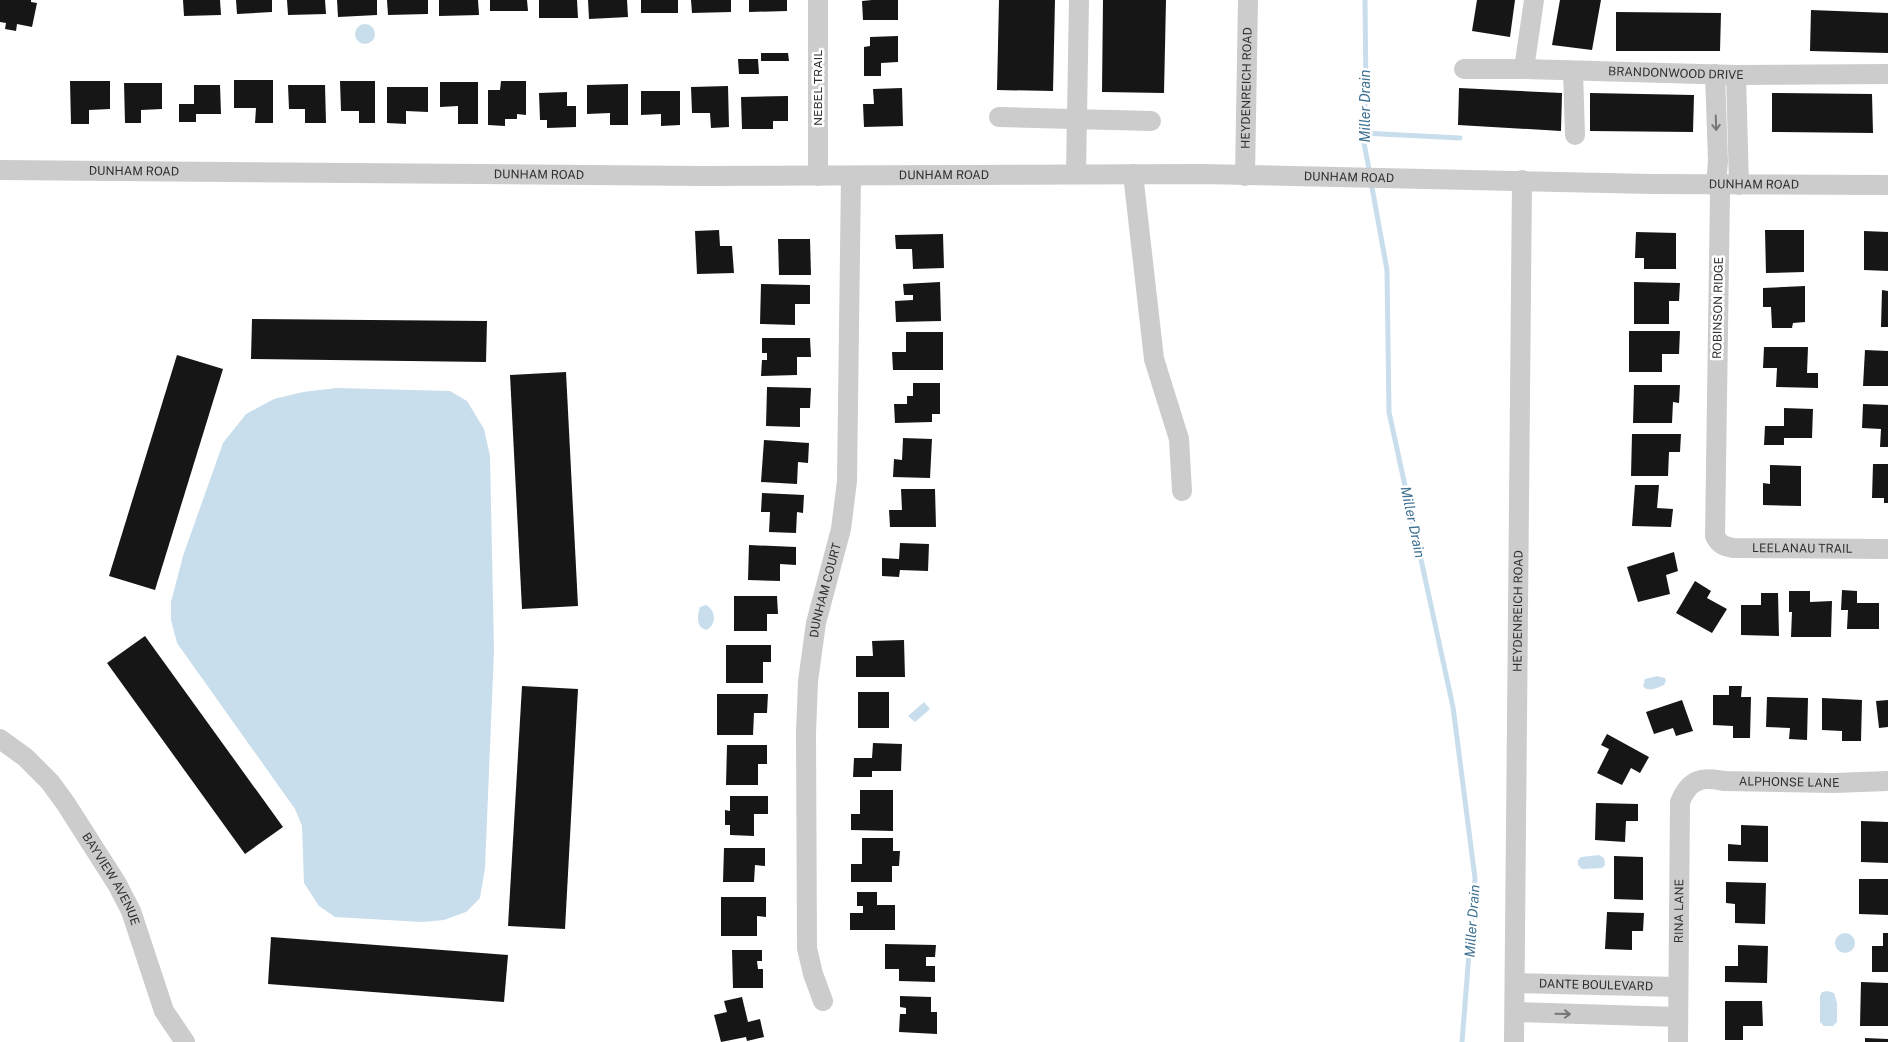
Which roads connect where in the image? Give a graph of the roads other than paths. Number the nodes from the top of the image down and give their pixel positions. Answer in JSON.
{"nodes":[{"id":1,"x":818,"y":0,"type":"edge"},
{"id":2,"x":1079,"y":0,"type":"edge"},
{"id":3,"x":1248,"y":0,"type":"edge"},
{"id":4,"x":1534,"y":0,"type":"edge"},
{"id":5,"x":1464,"y":69,"type":"dead end"},
{"id":6,"x":1524,"y":69,"type":"junction"},
{"id":7,"x":1574,"y":71,"type":"junction"},
{"id":8,"x":1715,"y":74,"type":"junction"},
{"id":9,"x":1888,"y":74,"type":"edge"},
{"id":10,"x":1736,"y":75,"type":"junction"},
{"id":11,"x":999,"y":116,"type":"dead end"},
{"id":12,"x":1077,"y":118,"type":"junction"},
{"id":13,"x":1151,"y":121,"type":"dead end"},
{"id":14,"x":1575,"y":135,"type":"dead end"},
{"id":15,"x":0,"y":170,"type":"edge"},
{"id":16,"x":1076,"y":173,"type":"junction"},
{"id":17,"x":1132,"y":174,"type":"junction"},
{"id":18,"x":818,"y":176,"type":"junction"},
{"id":19,"x":851,"y":176,"type":"junction"},
{"id":20,"x":1245,"y":176,"type":"junction"},
{"id":21,"x":1522,"y":180,"type":"junction"},
{"id":22,"x":1716,"y":185,"type":"junction"},
{"id":23,"x":1739,"y":185,"type":"junction"},
{"id":24,"x":1888,"y":185,"type":"edge"},
{"id":25,"x":1182,"y":491,"type":"dead end"},
{"id":26,"x":1718,"y":542,"type":"joint"},
{"id":27,"x":1888,"y":549,"type":"edge"},
{"id":28,"x":0,"y":740,"type":"edge"},
{"id":29,"x":1888,"y":781,"type":"edge"},
{"id":30,"x":1692,"y":783,"type":"joint"},
{"id":31,"x":1515,"y":983,"type":"junction"},
{"id":32,"x":1678,"y":987,"type":"junction"},
{"id":33,"x":823,"y":1001,"type":"dead end"},
{"id":34,"x":1515,"y":1012,"type":"junction"},
{"id":35,"x":1678,"y":1017,"type":"junction"},
{"id":36,"x":184,"y":1042,"type":"edge"},
{"id":37,"x":1514,"y":1042,"type":"edge"},
{"id":38,"x":1678,"y":1042,"type":"edge"}],
"edges":[{"from":1,"to":18,"type":"street","name":"NEBEL TRAIL"},
{"from":2,"to":12,"type":"street"},
{"from":3,"to":20,"type":"street","name":"HEYDENREICH ROAD"},
{"from":4,"to":6,"type":"street"},
{"from":5,"to":6,"type":"street","name":"BRANDONWOOD DRIVE"},
{"from":6,"to":7,"type":"street","name":"BRANDONWOOD DRIVE"},
{"from":7,"to":8,"type":"street","name":"BRANDONWOOD DRIVE"},
{"from":7,"to":14,"type":"street"},
{"from":8,"to":10,"type":"street","name":"BRANDONWOOD DRIVE"},
{"from":8,"to":22,"type":"street","name":"ROBINSON RIDGE","one_way":true},
{"from":9,"to":10,"type":"street","name":"BRANDONWOOD DRIVE"},
{"from":10,"to":23,"type":"street"},
{"from":11,"to":12,"type":"street"},
{"from":12,"to":13,"type":"street"},
{"from":12,"to":16,"type":"street"},
{"from":15,"to":18,"type":"street","name":"DUNHAM ROAD"},
{"from":16,"to":17,"type":"street","name":"DUNHAM ROAD"},
{"from":16,"to":19,"type":"street","name":"DUNHAM ROAD"},
{"from":17,"to":20,"type":"street","name":"DUNHAM ROAD"},
{"from":17,"to":25,"type":"street"},
{"from":18,"to":19,"type":"street","name":"DUNHAM ROAD"},
{"from":19,"to":33,"type":"street","name":"DUNHAM COURT"},
{"from":20,"to":21,"type":"street","name":"DUNHAM ROAD"},
{"from":21,"to":22,"type":"street","name":"DUNHAM ROAD"},
{"from":21,"to":31,"type":"street","name":"HEYDENREICH ROAD"},
{"from":22,"to":23,"type":"street","name":"DUNHAM ROAD"},
{"from":22,"to":26,"type":"street","name":"ROBINSON RIDGE"},
{"from":23,"to":24,"type":"street","name":"DUNHAM ROAD"},
{"from":26,"to":27,"type":"street","name":"LEELANAU TRAIL"},
{"from":28,"to":36,"type":"street","name":"BAYVIEW AVENUE"},
{"from":29,"to":30,"type":"street","name":"ALPHONSE LANE"},
{"from":30,"to":32,"type":"street","name":"RINA LANE"},
{"from":31,"to":32,"type":"street","name":"DANTE BOULEVARD"},
{"from":31,"to":34,"type":"street","name":"HEYDENREICH ROAD"},
{"from":32,"to":35,"type":"street","name":"RINA LANE"},
{"from":34,"to":35,"type":"street","one_way":true},
{"from":34,"to":37,"type":"street","name":"HEYDENREICH ROAD"},
{"from":35,"to":38,"type":"street","name":"RINA LANE"}]}
